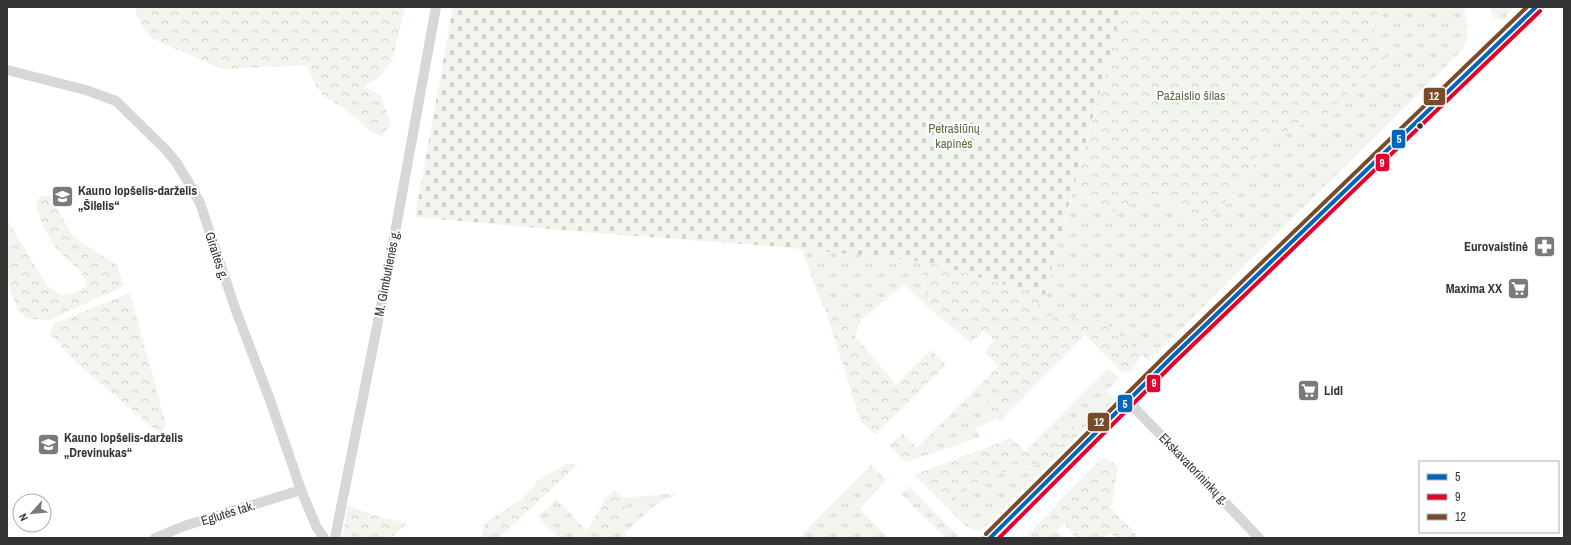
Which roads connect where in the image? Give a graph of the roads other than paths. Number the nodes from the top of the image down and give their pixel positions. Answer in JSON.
{"nodes":[{"id":1,"x":436,"y":7,"type":"edge"},
{"id":2,"x":1536,"y":7,"type":"edge"},
{"id":3,"x":7,"y":70,"type":"edge"},
{"id":4,"x":1128,"y":401,"type":"junction"},
{"id":5,"x":301,"y":490,"type":"junction"},
{"id":6,"x":155,"y":538,"type":"edge"},
{"id":7,"x":324,"y":538,"type":"edge"},
{"id":8,"x":335,"y":538,"type":"edge"},
{"id":9,"x":990,"y":538,"type":"edge"},
{"id":10,"x":1259,"y":538,"type":"edge"}],
"edges":[{"from":1,"to":8,"type":"street","name":"M. Gimbutienės g."},
{"from":2,"to":4,"type":"main road"},
{"from":3,"to":5,"type":"street","name":"Giraitės g."},
{"from":4,"to":9,"type":"main road"},
{"from":4,"to":10,"type":"street","name":"Ekskavatorininkų g."},
{"from":5,"to":6,"type":"street","name":"Eglutės tak."},
{"from":5,"to":7,"type":"street","name":"Giraitės g."}]}
